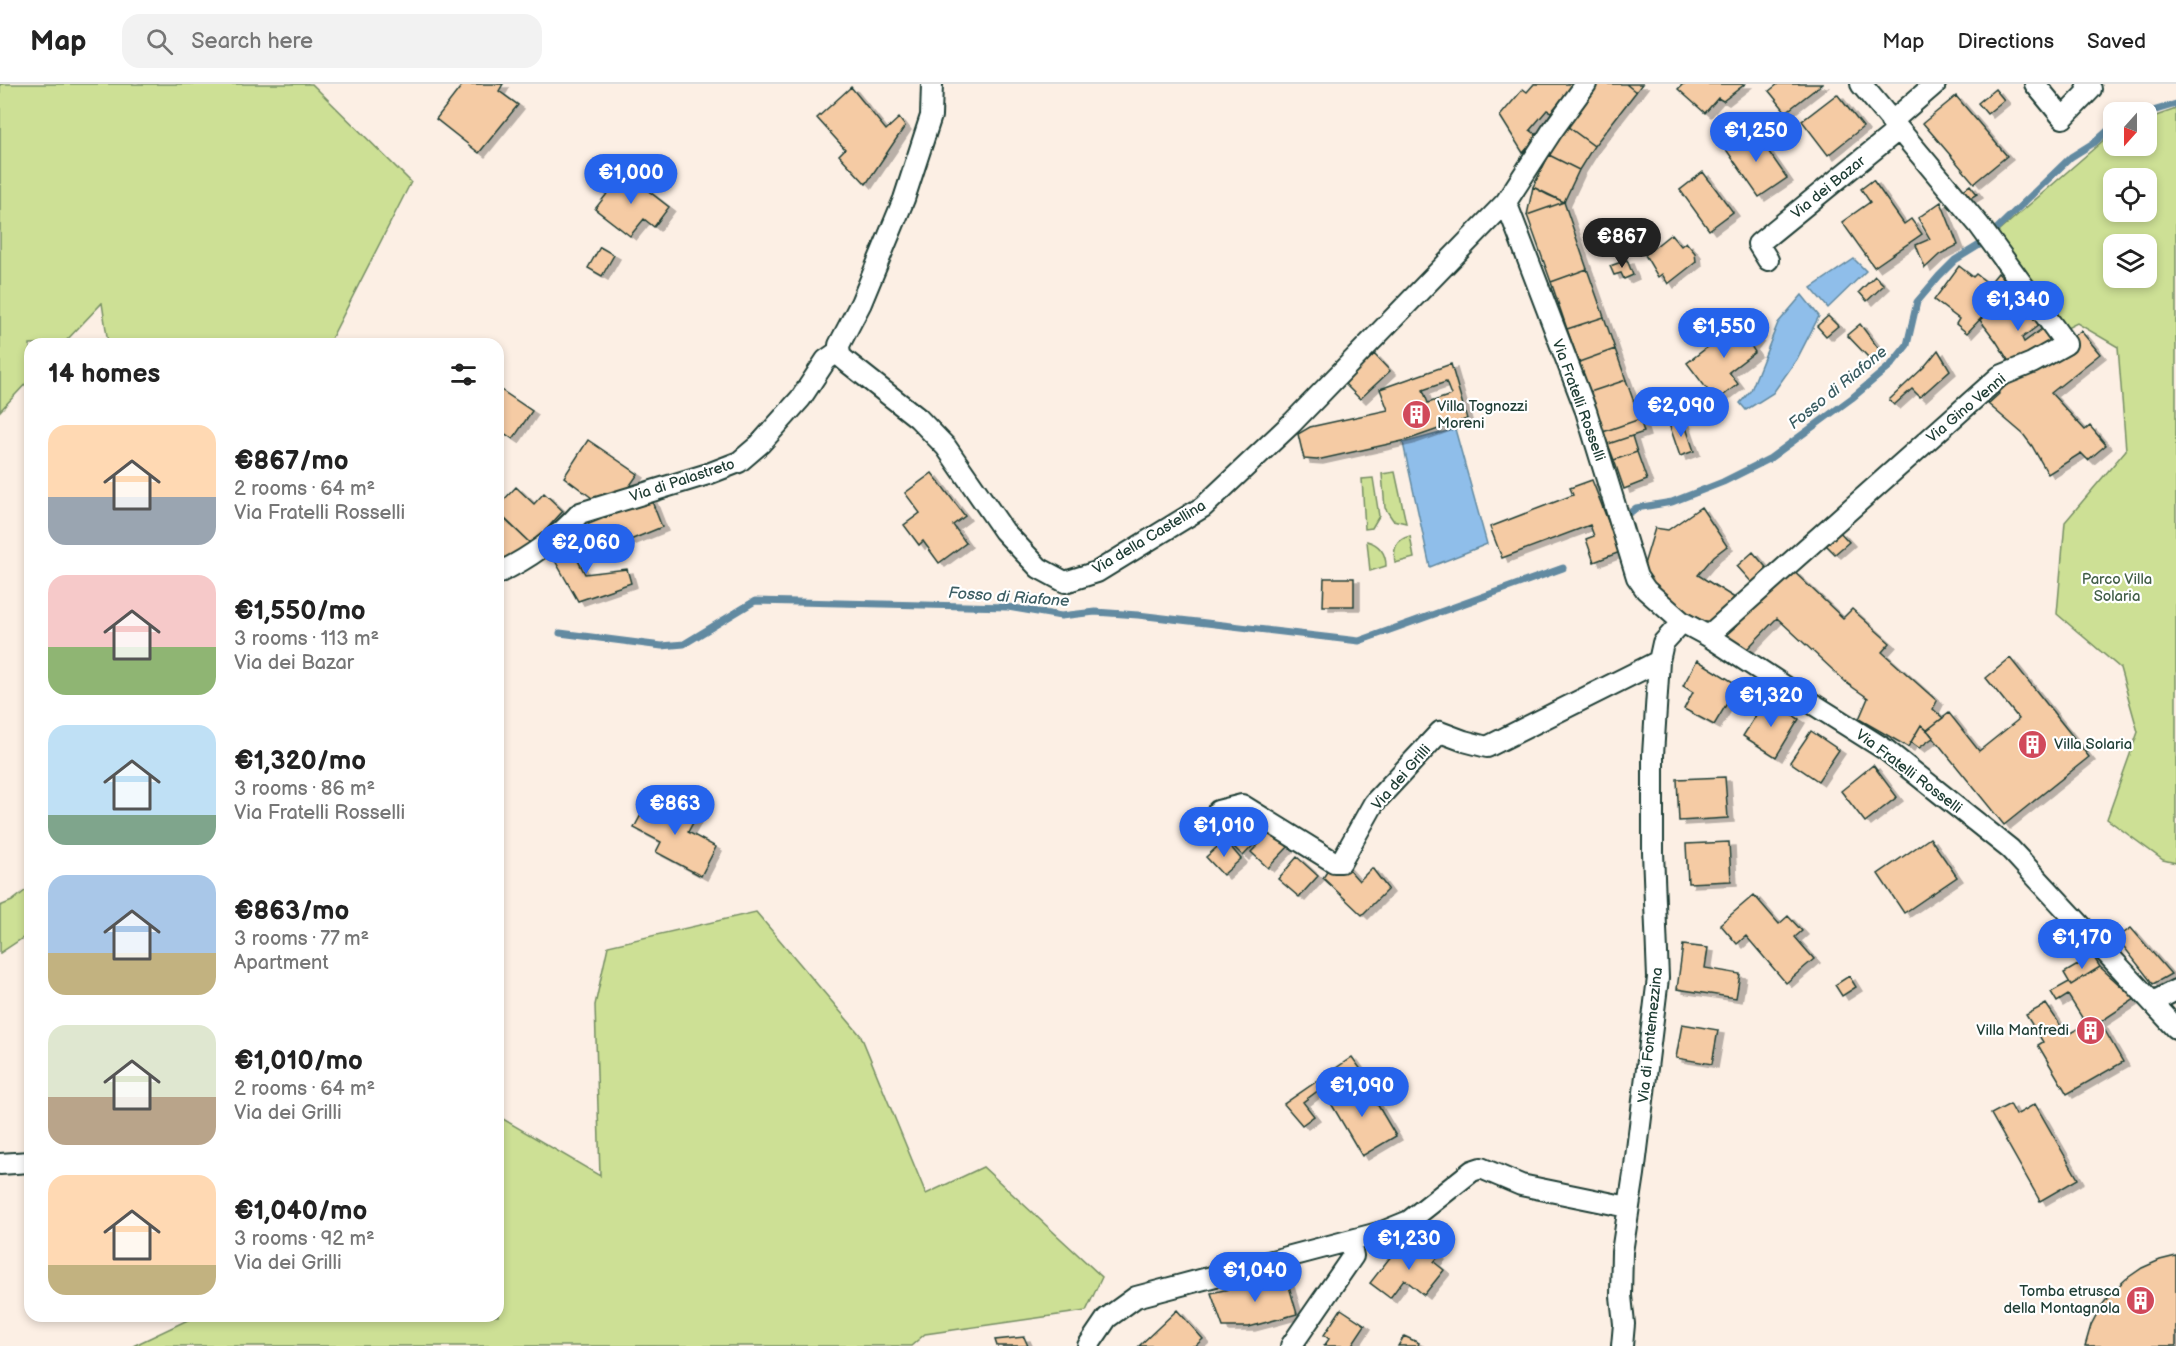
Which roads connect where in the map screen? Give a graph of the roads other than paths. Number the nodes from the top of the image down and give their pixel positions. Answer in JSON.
{"nodes":[{"id":1,"x":932,"y":84,"type":"edge"},
{"id":2,"x":1586,"y":84,"type":"edge"},
{"id":3,"x":1861,"y":84,"type":"edge"},
{"id":4,"x":1935,"y":84,"type":"edge"},
{"id":5,"x":2035,"y":84,"type":"edge"},
{"id":6,"x":2088,"y":84,"type":"edge"},
{"id":7,"x":1894,"y":126,"type":"junction"},
{"id":8,"x":1506,"y":202,"type":"junction"},
{"id":9,"x":1760,"y":247,"type":"dead end"},
{"id":10,"x":838,"y":351,"type":"junction"},
{"id":11,"x":504,"y":570,"type":"edge"},
{"id":12,"x":1682,"y":622,"type":"junction"},
{"id":13,"x":1708,"y":636,"type":"junction"},
{"id":14,"x":1659,"y":662,"type":"junction"},
{"id":15,"x":1206,"y":826,"type":"dead end"},
{"id":16,"x":2176,"y":990,"type":"edge"},
{"id":17,"x":2153,"y":1002,"type":"junction"},
{"id":18,"x":2176,"y":1028,"type":"edge"},
{"id":19,"x":24,"y":1162,"type":"edge"},
{"id":20,"x":0,"y":1164,"type":"edge"},
{"id":21,"x":1628,"y":1207,"type":"junction"},
{"id":22,"x":1350,"y":1241,"type":"junction"},
{"id":23,"x":1088,"y":1346,"type":"edge"},
{"id":24,"x":1291,"y":1346,"type":"edge"},
{"id":25,"x":1622,"y":1346,"type":"edge"}],
"edges":[{"from":1,"to":10,"type":"street"},
{"from":2,"to":8,"type":"street","name":"Via della Castellina"},
{"from":3,"to":7,"type":"street","name":"Via Gino Venni"},
{"from":4,"to":7,"type":"street","name":"Via dei Bazar"},
{"from":5,"to":6,"type":"street"},
{"from":7,"to":9,"type":"street","name":"Via dei Bazar"},
{"from":7,"to":13,"type":"street","name":"Via Gino Venni"},
{"from":8,"to":10,"type":"street","name":"Via della Castellina"},
{"from":8,"to":12,"type":"street","name":"Via Fratelli Rosselli"},
{"from":10,"to":11,"type":"street","name":"Via di Palastreto"},
{"from":12,"to":13,"type":"street","name":"Via Fratelli Rosselli"},
{"from":12,"to":14,"type":"street","name":"Via di Fontemezzina"},
{"from":13,"to":17,"type":"street","name":"Via Fratelli Rosselli"},
{"from":14,"to":15,"type":"street","name":"Via dei Grilli"},
{"from":14,"to":21,"type":"street","name":"Via di Fontemezzina"},
{"from":16,"to":17,"type":"street"},
{"from":17,"to":18,"type":"street","name":"Via Fratelli Rosselli"},
{"from":19,"to":20,"type":"street"},
{"from":21,"to":22,"type":"street"},
{"from":21,"to":25,"type":"street","name":"Via di Fontemezzina"},
{"from":22,"to":23,"type":"street"},
{"from":22,"to":24,"type":"street"}]}
